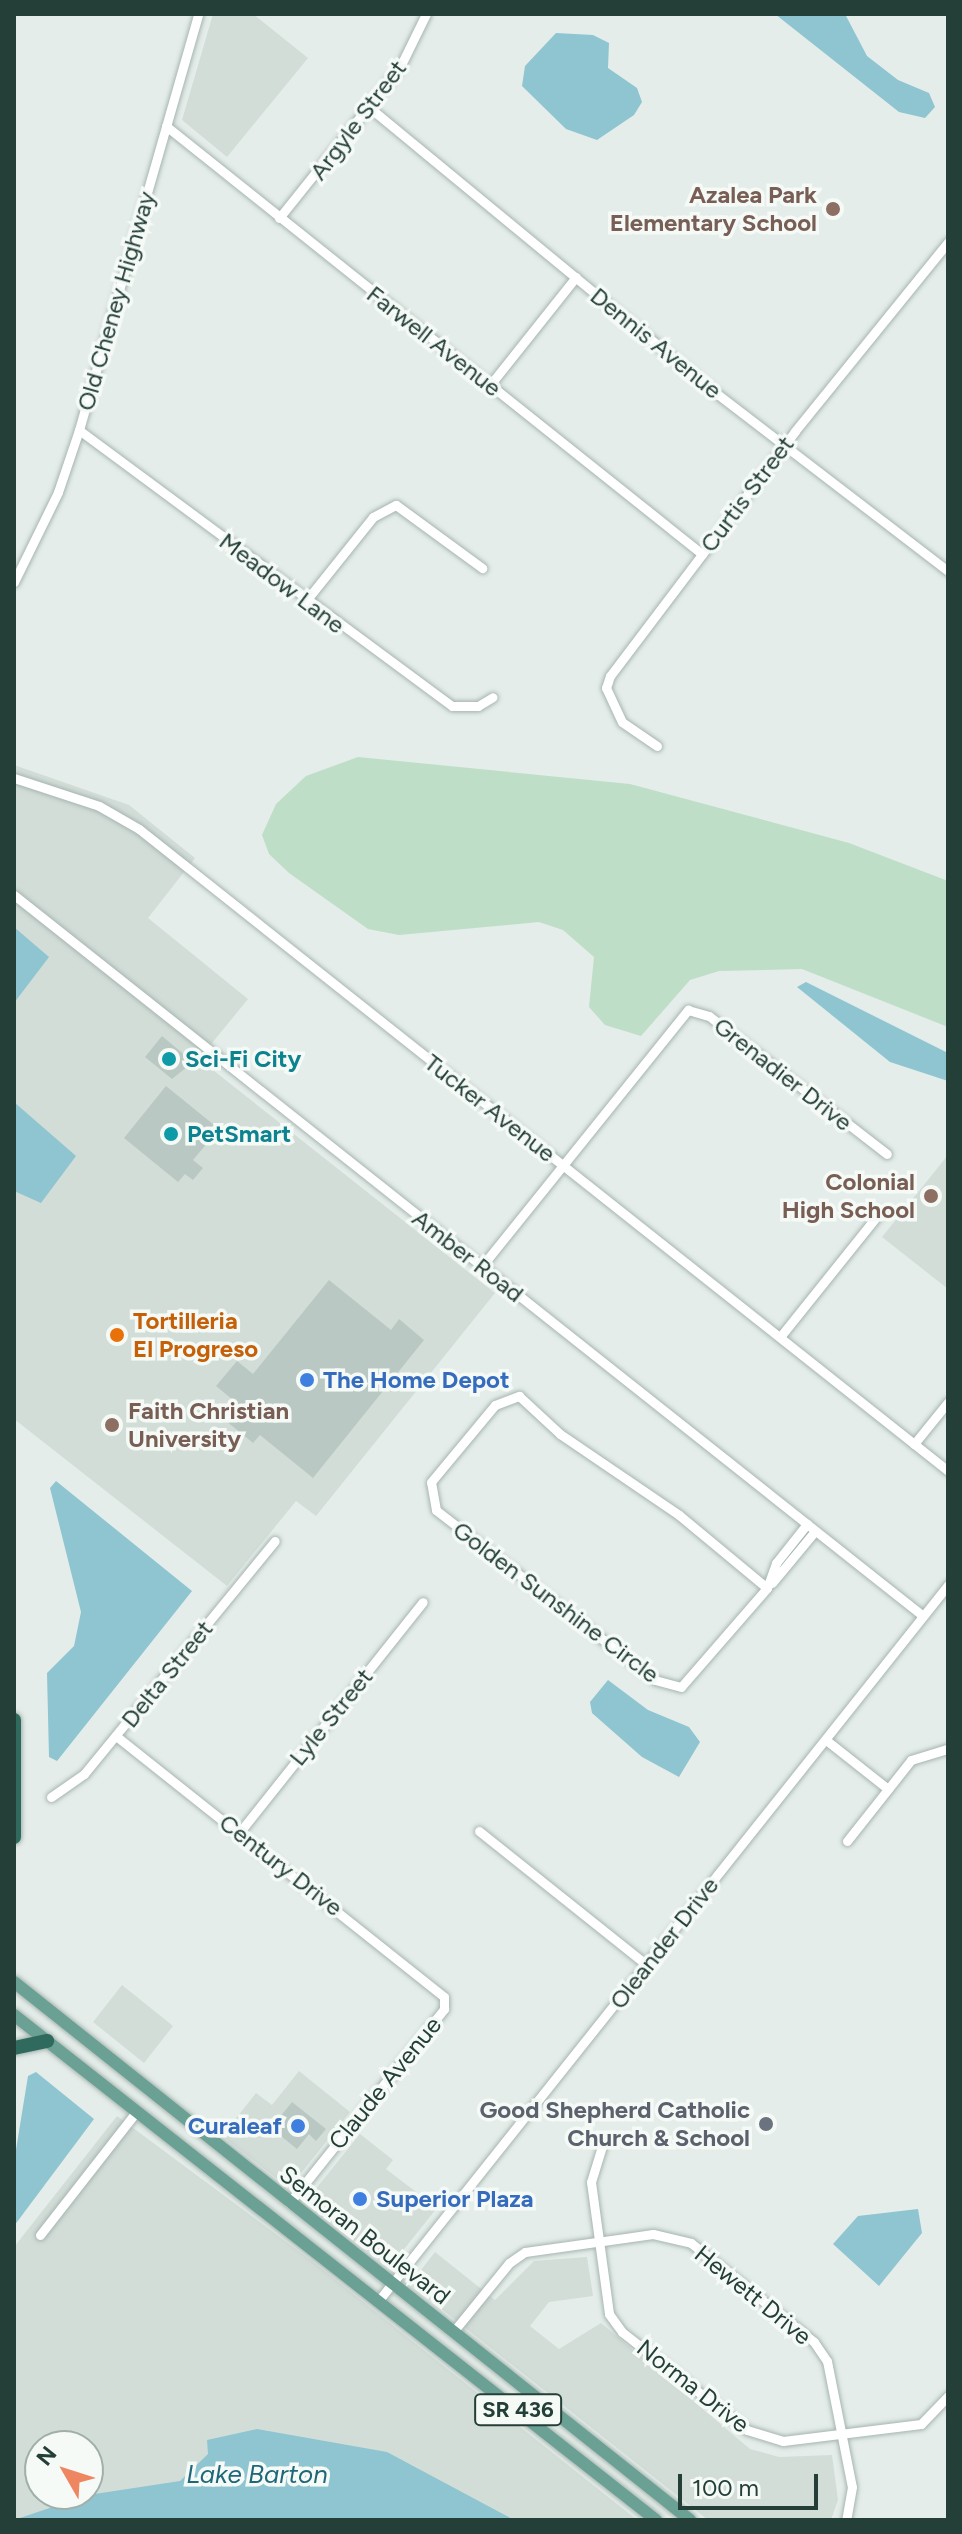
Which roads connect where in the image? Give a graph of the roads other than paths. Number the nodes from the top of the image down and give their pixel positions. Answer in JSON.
{"nodes":[{"id":1,"x":198,"y":14,"type":"edge"},
{"id":2,"x":426,"y":14,"type":"edge"},
{"id":3,"x":370,"y":108,"type":"junction"},
{"id":4,"x":166,"y":126,"type":"junction"},
{"id":5,"x":279,"y":218,"type":"junction"},
{"id":6,"x":948,"y":242,"type":"edge"},
{"id":7,"x":576,"y":277,"type":"junction"},
{"id":8,"x":490,"y":385,"type":"junction"},
{"id":9,"x":79,"y":430,"type":"junction"},
{"id":10,"x":787,"y":444,"type":"junction"},
{"id":11,"x":702,"y":554,"type":"junction"},
{"id":12,"x":482,"y":568,"type":"dead end"},
{"id":13,"x":948,"y":571,"type":"edge"},
{"id":14,"x":14,"y":582,"type":"edge"},
{"id":15,"x":305,"y":602,"type":"junction"},
{"id":16,"x":493,"y":697,"type":"dead end"},
{"id":17,"x":657,"y":746,"type":"dead end"},
{"id":18,"x":14,"y":778,"type":"edge"},
{"id":19,"x":14,"y":895,"type":"edge"},
{"id":20,"x":887,"y":1154,"type":"dead end"},
{"id":21,"x":562,"y":1165,"type":"junction"},
{"id":22,"x":880,"y":1212,"type":"dead end"},
{"id":23,"x":482,"y":1266,"type":"junction"},
{"id":24,"x":780,"y":1337,"type":"junction"},
{"id":25,"x":948,"y":1402,"type":"edge"},
{"id":26,"x":914,"y":1444,"type":"junction"},
{"id":27,"x":948,"y":1471,"type":"edge"},
{"id":28,"x":811,"y":1528,"type":"junction"},
{"id":29,"x":275,"y":1541,"type":"dead end"},
{"id":30,"x":948,"y":1585,"type":"edge"},
{"id":31,"x":767,"y":1588,"type":"junction"},
{"id":32,"x":423,"y":1602,"type":"dead end"},
{"id":33,"x":923,"y":1616,"type":"junction"},
{"id":34,"x":14,"y":1720,"type":"edge"},
{"id":35,"x":116,"y":1736,"type":"junction"},
{"id":36,"x":826,"y":1740,"type":"junction"},
{"id":37,"x":948,"y":1749,"type":"edge"},
{"id":38,"x":888,"y":1789,"type":"junction"},
{"id":39,"x":51,"y":1797,"type":"dead end"},
{"id":40,"x":479,"y":1831,"type":"dead end"},
{"id":41,"x":239,"y":1833,"type":"junction"},
{"id":42,"x":14,"y":1837,"type":"edge"},
{"id":43,"x":847,"y":1841,"type":"dead end"},
{"id":44,"x":647,"y":1965,"type":"junction"},
{"id":45,"x":14,"y":1982,"type":"edge"},
{"id":46,"x":444,"y":1997,"type":"joint"},
{"id":47,"x":14,"y":2015,"type":"edge"},
{"id":48,"x":47,"y":2041,"type":"junction"},
{"id":49,"x":14,"y":2048,"type":"edge"},
{"id":50,"x":137,"y":2111,"type":"junction"},
{"id":51,"x":603,"y":2143,"type":"dead end"},
{"id":52,"x":289,"y":2203,"type":"junction"},
{"id":53,"x":40,"y":2235,"type":"dead end"},
{"id":54,"x":597,"y":2242,"type":"junction"},
{"id":55,"x":392,"y":2284,"type":"junction"},
{"id":56,"x":379,"y":2300,"type":"junction"},
{"id":57,"x":453,"y":2332,"type":"junction"},
{"id":58,"x":948,"y":2396,"type":"edge"},
{"id":59,"x":843,"y":2435,"type":"junction"},
{"id":60,"x":656,"y":2520,"type":"edge"},
{"id":61,"x":690,"y":2520,"type":"edge"},
{"id":62,"x":846,"y":2520,"type":"edge"}],
"edges":[{"from":1,"to":4,"type":"street","name":"Old Cheney Highway"},
{"from":2,"to":3,"type":"street","name":"Argyle Street"},
{"from":3,"to":5,"type":"street","name":"Argyle Street"},
{"from":3,"to":7,"type":"street","name":"Dennis Avenue"},
{"from":4,"to":5,"type":"street","name":"Farwell Avenue"},
{"from":4,"to":9,"type":"street","name":"Old Cheney Highway"},
{"from":5,"to":8,"type":"street","name":"Farwell Avenue"},
{"from":6,"to":10,"type":"street","name":"Curtis Street"},
{"from":7,"to":8,"type":"street"},
{"from":7,"to":10,"type":"street","name":"Dennis Avenue"},
{"from":8,"to":11,"type":"street","name":"Farwell Avenue"},
{"from":9,"to":14,"type":"street","name":"Old Cheney Highway"},
{"from":9,"to":15,"type":"street","name":"Meadow Lane"},
{"from":10,"to":11,"type":"street","name":"Curtis Street"},
{"from":10,"to":13,"type":"street","name":"Dennis Avenue"},
{"from":11,"to":17,"type":"street","name":"Curtis Street"},
{"from":12,"to":15,"type":"street"},
{"from":15,"to":16,"type":"street","name":"Meadow Lane"},
{"from":18,"to":21,"type":"street","name":"Tucker Avenue"},
{"from":19,"to":23,"type":"street","name":"Amber Road"},
{"from":20,"to":21,"type":"street","name":"Grenadier Drive"},
{"from":21,"to":23,"type":"street"},
{"from":21,"to":24,"type":"street","name":"Tucker Avenue"},
{"from":22,"to":24,"type":"street"},
{"from":23,"to":28,"type":"street","name":"Amber Road"},
{"from":24,"to":26,"type":"street","name":"Tucker Avenue"},
{"from":25,"to":26,"type":"street"},
{"from":26,"to":27,"type":"street","name":"Tucker Avenue"},
{"from":28,"to":31,"type":"street","name":"Golden Sunshine Circle"},
{"from":28,"to":33,"type":"street","name":"Amber Road"},
{"from":29,"to":35,"type":"street","name":"Delta Street"},
{"from":30,"to":33,"type":"street","name":"Oleander Drive"},
{"from":31,"to":31,"type":"street","name":"Golden Sunshine Circle"},
{"from":32,"to":41,"type":"street","name":"Lyle Street"},
{"from":33,"to":36,"type":"street","name":"Oleander Drive"},
{"from":34,"to":42,"type":"highway"},
{"from":35,"to":39,"type":"street","name":"Delta Street"},
{"from":35,"to":41,"type":"street","name":"Century Drive"},
{"from":36,"to":38,"type":"street"},
{"from":36,"to":44,"type":"street","name":"Oleander Drive"},
{"from":37,"to":38,"type":"street"},
{"from":38,"to":43,"type":"street"},
{"from":40,"to":44,"type":"street"},
{"from":41,"to":46,"type":"street","name":"Century Drive"},
{"from":44,"to":55,"type":"street","name":"Oleander Drive"},
{"from":45,"to":52,"type":"main road","name":"Semoran Boulevard","number":"SR 436"},
{"from":46,"to":52,"type":"street","name":"Claude Avenue"},
{"from":47,"to":48,"type":"main road","name":"Semoran Boulevard","number":"SR 436"},
{"from":48,"to":49,"type":"highway"},
{"from":48,"to":50,"type":"main road","name":"Semoran Boulevard","number":"SR 436"},
{"from":50,"to":53,"type":"street"},
{"from":50,"to":56,"type":"main road","name":"Semoran Boulevard","number":"SR 436"},
{"from":51,"to":54,"type":"street","name":"Norma Drive"},
{"from":52,"to":55,"type":"main road","name":"Semoran Boulevard","number":"SR 436"},
{"from":54,"to":57,"type":"street","name":"Hewett Drive"},
{"from":54,"to":59,"type":"street","name":"Hewett Drive"},
{"from":54,"to":59,"type":"street","name":"Norma Drive"},
{"from":55,"to":56,"type":"street","name":"Oleander Drive"},
{"from":55,"to":57,"type":"main road","name":"Semoran Boulevard","number":"SR 436"},
{"from":56,"to":60,"type":"main road","name":"Semoran Boulevard","number":"SR 436"},
{"from":57,"to":61,"type":"main road","name":"Semoran Boulevard","number":"SR 436"},
{"from":58,"to":59,"type":"street","name":"Norma Drive"},
{"from":59,"to":62,"type":"street","name":"Hewett Drive"}]}
